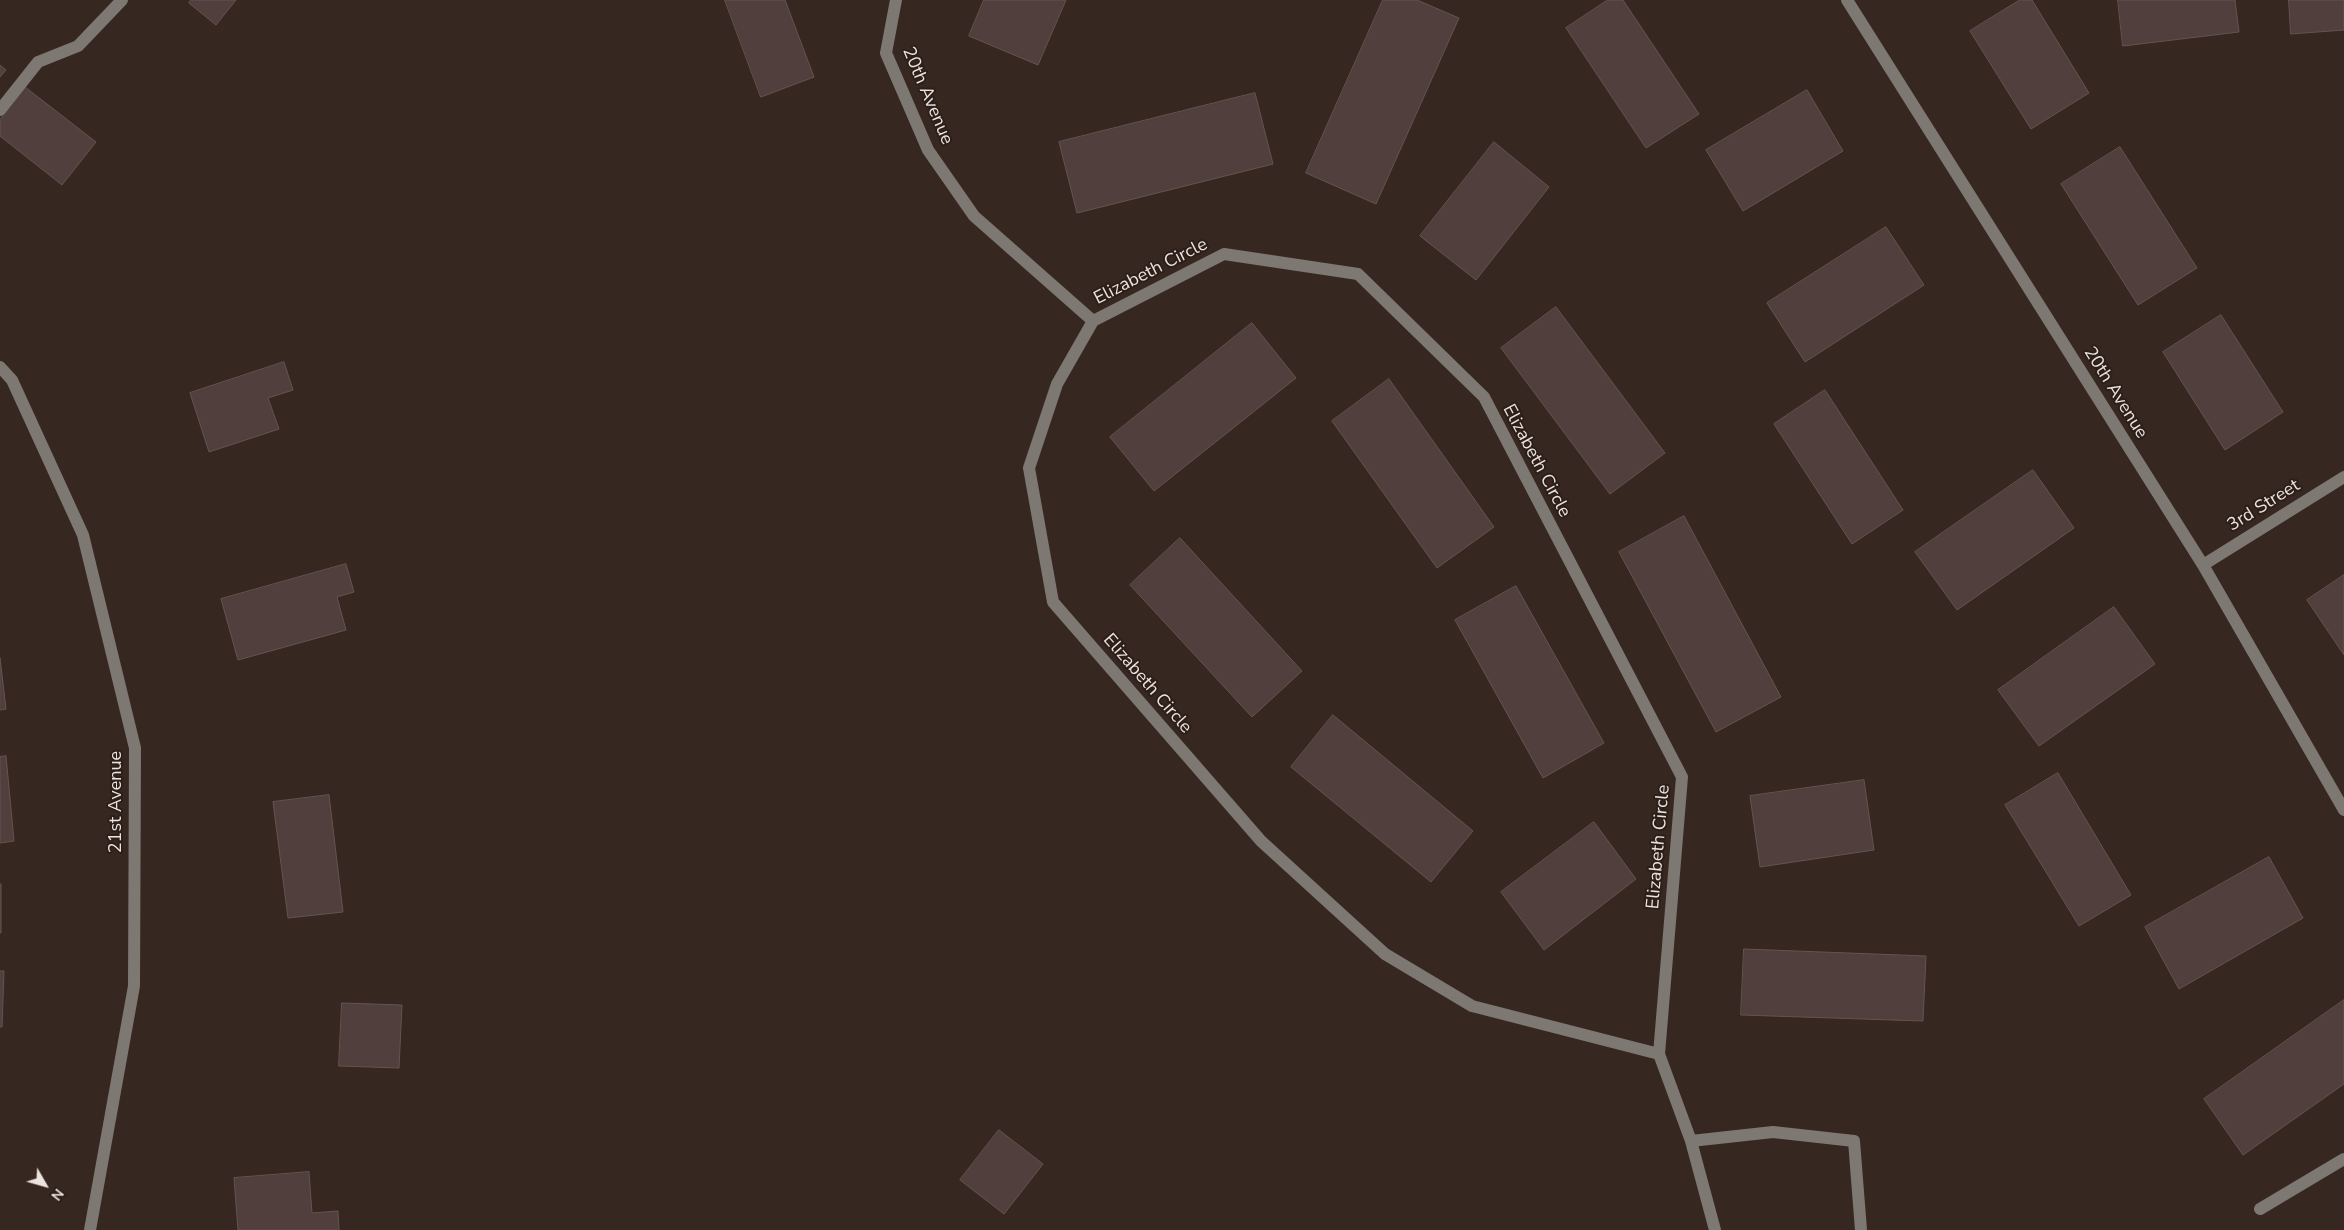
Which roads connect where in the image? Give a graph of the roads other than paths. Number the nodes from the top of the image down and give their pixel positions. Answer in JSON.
{"nodes":[{"id":1,"x":122,"y":0,"type":"edge"},
{"id":2,"x":896,"y":0,"type":"edge"},
{"id":3,"x":1847,"y":0,"type":"edge"},
{"id":4,"x":0,"y":110,"type":"edge"},
{"id":5,"x":1093,"y":321,"type":"junction"},
{"id":6,"x":0,"y":367,"type":"edge"},
{"id":7,"x":2344,"y":477,"type":"edge"},
{"id":8,"x":2203,"y":565,"type":"junction"},
{"id":9,"x":2344,"y":810,"type":"edge"},
{"id":10,"x":1659,"y":1054,"type":"junction"},
{"id":11,"x":1691,"y":1140,"type":"junction"},
{"id":12,"x":2344,"y":1159,"type":"edge"},
{"id":13,"x":2260,"y":1209,"type":"dead end"},
{"id":14,"x":90,"y":1230,"type":"edge"},
{"id":15,"x":1715,"y":1230,"type":"edge"},
{"id":16,"x":1861,"y":1230,"type":"edge"}],
"edges":[{"from":1,"to":4,"type":"street"},
{"from":2,"to":5,"type":"street","name":"20th Avenue"},
{"from":3,"to":8,"type":"street","name":"20th Avenue"},
{"from":5,"to":10,"type":"street","name":"Elizabeth Circle"},
{"from":5,"to":10,"type":"street","name":"Elizabeth Circle"},
{"from":6,"to":14,"type":"street","name":"21st Avenue"},
{"from":7,"to":8,"type":"street","name":"3rd Street"},
{"from":8,"to":9,"type":"street","name":"20th Avenue"},
{"from":10,"to":11,"type":"street","name":"Elizabeth Circle"},
{"from":11,"to":15,"type":"street","name":"Elizabeth Circle"},
{"from":11,"to":16,"type":"street"},
{"from":12,"to":13,"type":"street"}]}
